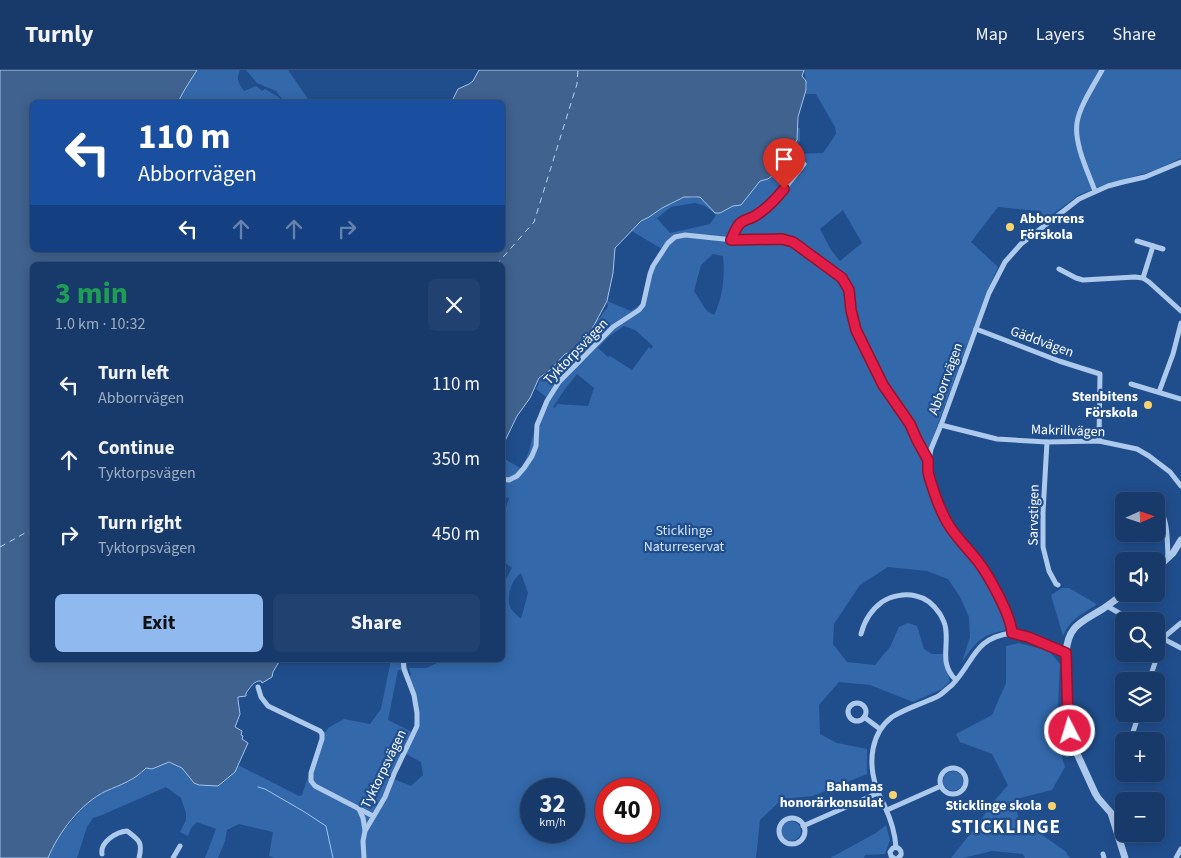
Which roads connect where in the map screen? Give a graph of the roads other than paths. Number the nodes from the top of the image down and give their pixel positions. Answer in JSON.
{"nodes":[{"id":1,"x":1102,"y":70,"type":"edge"},
{"id":2,"x":1181,"y":162,"type":"edge"},
{"id":3,"x":804,"y":164,"type":"dead end"},
{"id":4,"x":1095,"y":191,"type":"junction"},
{"id":5,"x":731,"y":240,"type":"junction"},
{"id":6,"x":1137,"y":241,"type":"dead end"},
{"id":7,"x":1152,"y":246,"type":"junction"},
{"id":8,"x":1163,"y":249,"type":"dead end"},
{"id":9,"x":1059,"y":269,"type":"dead end"},
{"id":10,"x":1143,"y":278,"type":"junction"},
{"id":11,"x":1181,"y":310,"type":"edge"},
{"id":12,"x":1181,"y":323,"type":"edge"},
{"id":13,"x":976,"y":329,"type":"junction"},
{"id":14,"x":1131,"y":384,"type":"dead end"},
{"id":15,"x":1159,"y":392,"type":"junction"},
{"id":16,"x":1181,"y":399,"type":"edge"},
{"id":17,"x":941,"y":425,"type":"junction"},
{"id":18,"x":1099,"y":441,"type":"junction"},
{"id":19,"x":1047,"y":442,"type":"junction"},
{"id":20,"x":928,"y":460,"type":"junction"},
{"id":21,"x":505,"y":479,"type":"edge"},
{"id":22,"x":1181,"y":486,"type":"edge"},
{"id":23,"x":1165,"y":521,"type":"edge"},
{"id":24,"x":1181,"y":540,"type":"edge"},
{"id":25,"x":1168,"y":558,"type":"junction"},
{"id":26,"x":1165,"y":561,"type":"edge"},
{"id":27,"x":1058,"y":585,"type":"dead end"},
{"id":28,"x":1115,"y":600,"type":"edge"},
{"id":29,"x":1107,"y":606,"type":"junction"},
{"id":30,"x":1117,"y":612,"type":"edge"},
{"id":31,"x":1181,"y":623,"type":"edge"},
{"id":32,"x":1012,"y":633,"type":"junction"},
{"id":33,"x":861,"y":634,"type":"dead end"},
{"id":34,"x":1165,"y":636,"type":"edge"},
{"id":35,"x":1165,"y":640,"type":"edge"},
{"id":36,"x":1181,"y":648,"type":"edge"},
{"id":37,"x":1066,"y":653,"type":"junction"},
{"id":38,"x":403,"y":662,"type":"edge"},
{"id":39,"x":956,"y":680,"type":"junction"},
{"id":40,"x":258,"y":687,"type":"dead end"},
{"id":41,"x":864,"y":717,"type":"dead end"},
{"id":42,"x":880,"y":729,"type":"junction"},
{"id":43,"x":941,"y":786,"type":"junction"},
{"id":44,"x":878,"y":793,"type":"junction"},
{"id":45,"x":359,"y":809,"type":"junction"},
{"id":46,"x":887,"y":810,"type":"junction"},
{"id":47,"x":373,"y":816,"type":"junction"},
{"id":48,"x":804,"y":826,"type":"junction"},
{"id":49,"x":365,"y":831,"type":"junction"},
{"id":50,"x":180,"y":846,"type":"dead end"},
{"id":51,"x":896,"y":847,"type":"junction"},
{"id":52,"x":1181,"y":849,"type":"edge"},
{"id":53,"x":102,"y":854,"type":"dead end"},
{"id":54,"x":139,"y":858,"type":"edge"},
{"id":55,"x":173,"y":858,"type":"edge"},
{"id":56,"x":364,"y":858,"type":"edge"},
{"id":57,"x":894,"y":858,"type":"edge"},
{"id":58,"x":898,"y":858,"type":"edge"},
{"id":59,"x":1125,"y":858,"type":"edge"},
{"id":60,"x":1176,"y":858,"type":"edge"}],
"edges":[{"from":1,"to":4,"type":"street"},
{"from":2,"to":4,"type":"street","name":"Abborrvägen"},
{"from":3,"to":5,"type":"street"},
{"from":4,"to":13,"type":"street","name":"Abborrvägen"},
{"from":5,"to":20,"type":"street","name":"Tyktorpsvägen"},
{"from":5,"to":21,"type":"street","name":"Tyktorpsvägen"},
{"from":6,"to":7,"type":"street"},
{"from":7,"to":8,"type":"street"},
{"from":7,"to":10,"type":"street"},
{"from":9,"to":10,"type":"street"},
{"from":10,"to":11,"type":"street"},
{"from":12,"to":15,"type":"street"},
{"from":13,"to":17,"type":"street","name":"Abborrvägen"},
{"from":13,"to":18,"type":"street","name":"Gäddvägen"},
{"from":14,"to":15,"type":"street"},
{"from":15,"to":16,"type":"street"},
{"from":17,"to":19,"type":"street","name":"Makrillvägen"},
{"from":17,"to":20,"type":"street","name":"Abborrvägen"},
{"from":18,"to":19,"type":"street","name":"Makrillvägen"},
{"from":18,"to":22,"type":"street","name":"Makrillvägen"},
{"from":19,"to":27,"type":"street","name":"Sarvstigen"},
{"from":20,"to":32,"type":"street","name":"Abborrvägen"},
{"from":23,"to":25,"type":"street"},
{"from":24,"to":25,"type":"street"},
{"from":25,"to":26,"type":"street"},
{"from":28,"to":29,"type":"street"},
{"from":29,"to":30,"type":"street"},
{"from":29,"to":37,"type":"street"},
{"from":31,"to":34,"type":"street"},
{"from":32,"to":37,"type":"street"},
{"from":32,"to":39,"type":"street"},
{"from":33,"to":39,"type":"street"},
{"from":35,"to":36,"type":"street"},
{"from":37,"to":59,"type":"street"},
{"from":38,"to":47,"type":"street","name":"Tyktorpsvägen"},
{"from":39,"to":42,"type":"street"},
{"from":40,"to":45,"type":"street"},
{"from":41,"to":42,"type":"street"},
{"from":42,"to":44,"type":"street"},
{"from":43,"to":43,"type":"street"},
{"from":43,"to":46,"type":"street"},
{"from":44,"to":46,"type":"street"},
{"from":44,"to":48,"type":"street"},
{"from":45,"to":47,"type":"street"},
{"from":45,"to":49,"type":"street"},
{"from":46,"to":51,"type":"street"},
{"from":47,"to":49,"type":"street","name":"Tyktorpsvägen"},
{"from":48,"to":48,"type":"street"},
{"from":49,"to":56,"type":"street","name":"Tyktorpsvägen"},
{"from":50,"to":55,"type":"street"},
{"from":51,"to":57,"type":"street"},
{"from":51,"to":58,"type":"street"},
{"from":52,"to":60,"type":"street"},
{"from":53,"to":54,"type":"street"}]}
